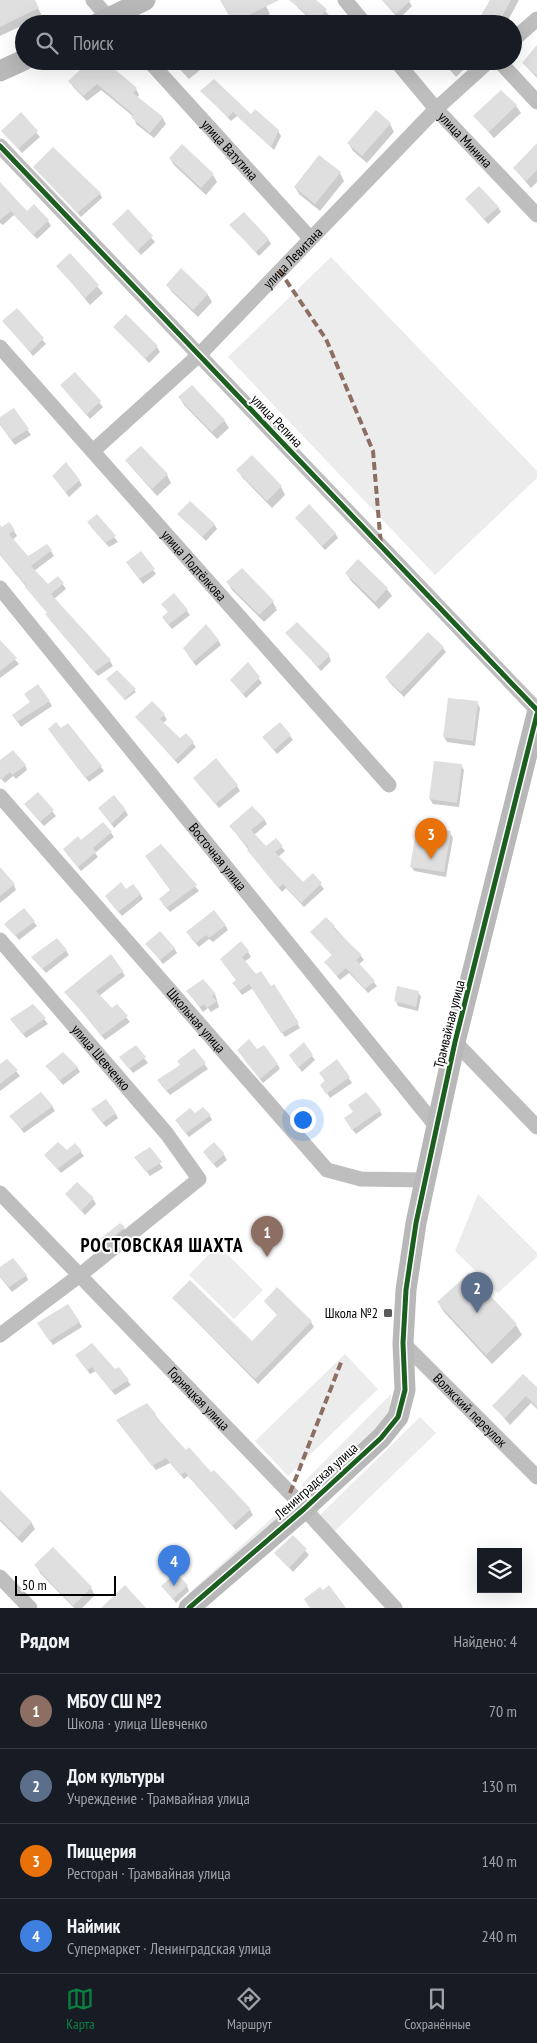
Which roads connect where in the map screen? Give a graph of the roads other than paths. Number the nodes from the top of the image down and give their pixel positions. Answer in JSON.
{"nodes":[{"id":1,"x":93,"y":0,"type":"edge"},
{"id":2,"x":145,"y":0,"type":"edge"},
{"id":3,"x":345,"y":0,"type":"edge"},
{"id":4,"x":103,"y":15,"type":"edge"},
{"id":5,"x":119,"y":15,"type":"edge"},
{"id":6,"x":358,"y":15,"type":"edge"},
{"id":7,"x":537,"y":19,"type":"edge"},
{"id":8,"x":522,"y":32,"type":"edge"},
{"id":9,"x":15,"y":64,"type":"edge"},
{"id":10,"x":156,"y":70,"type":"edge"},
{"id":11,"x":404,"y":70,"type":"edge"},
{"id":12,"x":479,"y":70,"type":"edge"},
{"id":13,"x":507,"y":70,"type":"edge"},
{"id":14,"x":0,"y":71,"type":"edge"},
{"id":15,"x":537,"y":102,"type":"edge"},
{"id":16,"x":436,"y":109,"type":"junction"},
{"id":17,"x":0,"y":146,"type":"edge"},
{"id":18,"x":537,"y":214,"type":"edge"},
{"id":19,"x":310,"y":238,"type":"junction"},
{"id":20,"x":0,"y":347,"type":"edge"},
{"id":21,"x":199,"y":355,"type":"junction"},
{"id":22,"x":93,"y":452,"type":"junction"},
{"id":23,"x":0,"y":588,"type":"edge"},
{"id":24,"x":537,"y":712,"type":"edge"},
{"id":25,"x":389,"y":784,"type":"dead end"},
{"id":26,"x":0,"y":796,"type":"edge"},
{"id":27,"x":0,"y":940,"type":"edge"},
{"id":28,"x":456,"y":1042,"type":"junction"},
{"id":29,"x":436,"y":1126,"type":"junction"},
{"id":30,"x":537,"y":1127,"type":"edge"},
{"id":31,"x":424,"y":1180,"type":"junction"},
{"id":32,"x":0,"y":1194,"type":"edge"},
{"id":33,"x":80,"y":1275,"type":"junction"},
{"id":34,"x":0,"y":1335,"type":"edge"},
{"id":35,"x":403,"y":1343,"type":"junction"},
{"id":36,"x":537,"y":1477,"type":"edge"},
{"id":37,"x":304,"y":1509,"type":"junction"},
{"id":38,"x":0,"y":1577,"type":"edge"},
{"id":39,"x":30,"y":1608,"type":"edge"},
{"id":40,"x":189,"y":1608,"type":"edge"},
{"id":41,"x":395,"y":1608,"type":"edge"}],
"edges":[{"from":1,"to":4,"type":"street"},
{"from":2,"to":5,"type":"street"},
{"from":3,"to":6,"type":"street"},
{"from":7,"to":8,"type":"street"},
{"from":9,"to":14,"type":"street"},
{"from":10,"to":19,"type":"street","name":"улица Ватутина"},
{"from":11,"to":16,"type":"street","name":"улица Минина"},
{"from":12,"to":16,"type":"street","name":"улица Левитана"},
{"from":13,"to":15,"type":"street"},
{"from":16,"to":18,"type":"street","name":"улица Минина"},
{"from":16,"to":19,"type":"street","name":"улица Левитана"},
{"from":17,"to":21,"type":"street","name":"улица Репина"},
{"from":19,"to":21,"type":"street","name":"улица Левитана"},
{"from":20,"to":22,"type":"street","name":"улица Подтёлкова"},
{"from":21,"to":22,"type":"street","name":"улица Левитана"},
{"from":21,"to":24,"type":"street","name":"улица Репина"},
{"from":22,"to":25,"type":"street","name":"улица Подтёлкова"},
{"from":23,"to":29,"type":"street","name":"Восточная улица"},
{"from":24,"to":28,"type":"street","name":"Трамвайная улица"},
{"from":26,"to":31,"type":"street","name":"Школьная улица"},
{"from":27,"to":33,"type":"street","name":"улица Шевченко"},
{"from":28,"to":29,"type":"street","name":"Трамвайная улица"},
{"from":28,"to":30,"type":"street"},
{"from":29,"to":31,"type":"street","name":"Трамвайная улица"},
{"from":31,"to":35,"type":"street","name":"Трамвайная улица"},
{"from":32,"to":33,"type":"street","name":"Горняцкая улица"},
{"from":33,"to":34,"type":"street"},
{"from":33,"to":37,"type":"street","name":"Горняцкая улица"},
{"from":35,"to":36,"type":"street","name":"Волжский переулок"},
{"from":35,"to":37,"type":"street","name":"Ленинградская улица"},
{"from":37,"to":40,"type":"street","name":"Ленинградская улица"},
{"from":37,"to":41,"type":"street","name":"Горняцкая улица"},
{"from":38,"to":39,"type":"street"}]}
